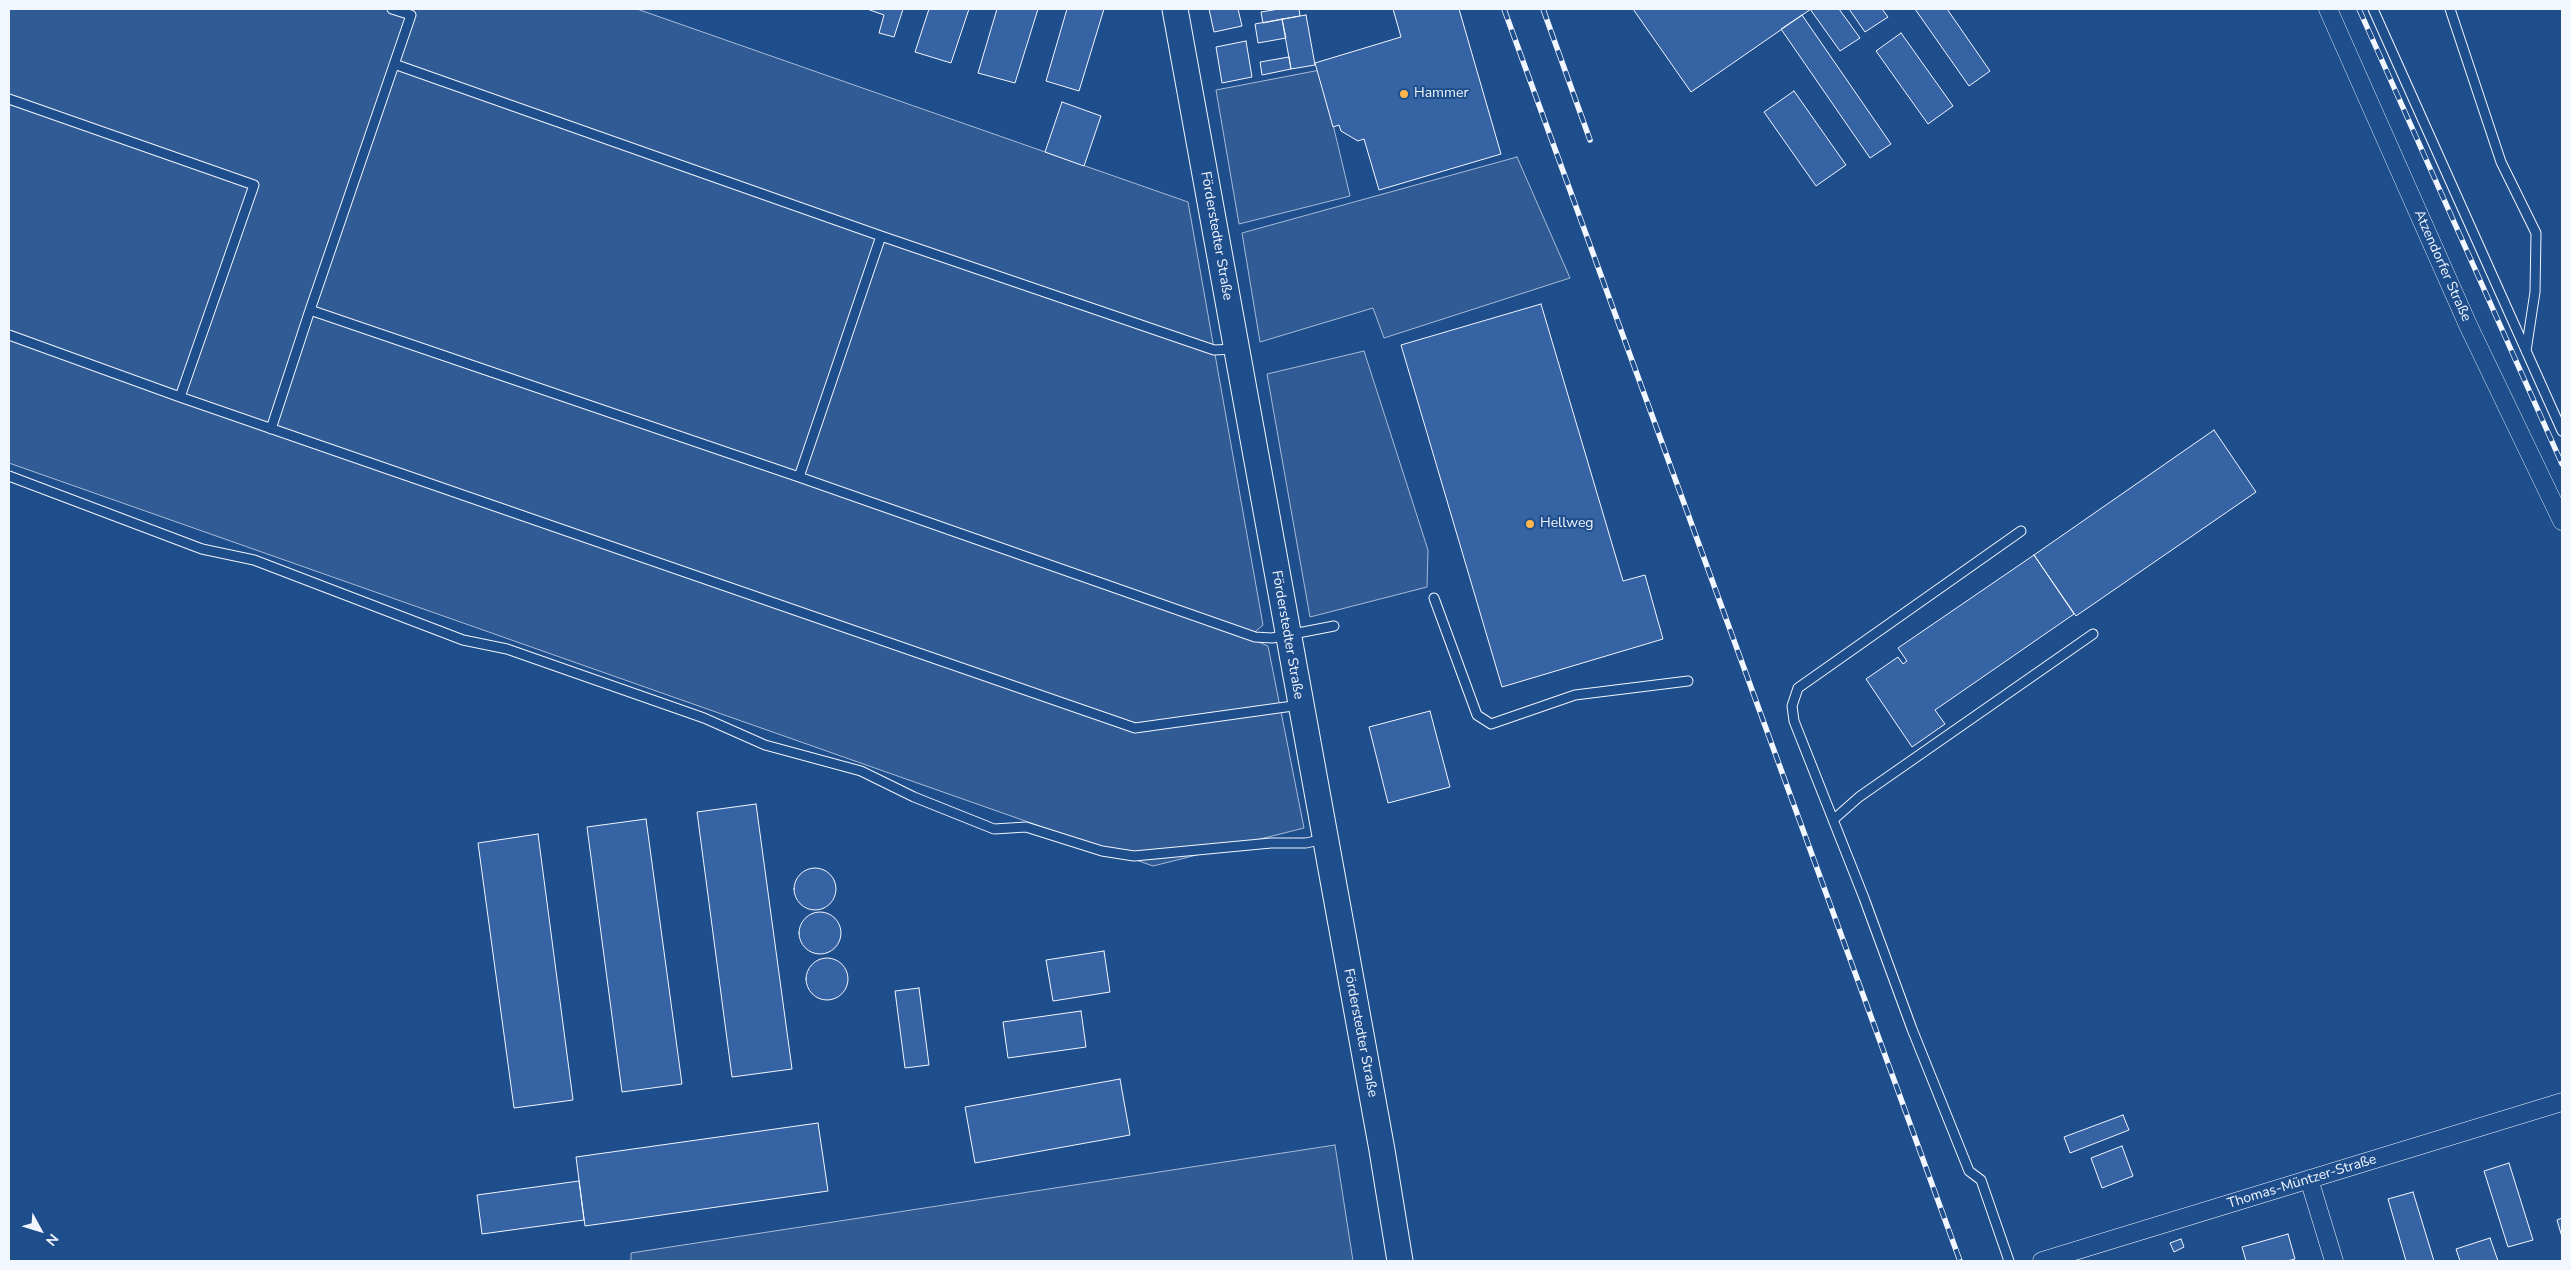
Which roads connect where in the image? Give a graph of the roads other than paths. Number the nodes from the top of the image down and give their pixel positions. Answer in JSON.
{"nodes":[{"id":1,"x":392,"y":9,"type":"edge"},
{"id":2,"x":1175,"y":9,"type":"edge"},
{"id":3,"x":2328,"y":9,"type":"edge"},
{"id":4,"x":2373,"y":9,"type":"edge"},
{"id":5,"x":2450,"y":9,"type":"edge"},
{"id":6,"x":394,"y":64,"type":"junction"},
{"id":7,"x":9,"y":99,"type":"edge"},
{"id":8,"x":881,"y":236,"type":"junction"},
{"id":9,"x":310,"y":310,"type":"junction"},
{"id":10,"x":9,"y":335,"type":"edge"},
{"id":11,"x":1236,"y":348,"type":"junction"},
{"id":12,"x":2526,"y":352,"type":"junction"},
{"id":13,"x":180,"y":397,"type":"junction"},
{"id":14,"x":271,"y":429,"type":"junction"},
{"id":15,"x":2562,"y":431,"type":"edge"},
{"id":16,"x":9,"y":476,"type":"edge"},
{"id":17,"x":799,"y":477,"type":"junction"},
{"id":18,"x":2562,"y":521,"type":"edge"},
{"id":19,"x":2021,"y":531,"type":"dead end"},
{"id":20,"x":1434,"y":598,"type":"dead end"},
{"id":21,"x":1334,"y":626,"type":"dead end"},
{"id":22,"x":2093,"y":634,"type":"dead end"},
{"id":23,"x":1287,"y":636,"type":"junction"},
{"id":24,"x":1688,"y":681,"type":"dead end"},
{"id":25,"x":1300,"y":705,"type":"junction"},
{"id":26,"x":1833,"y":820,"type":"junction"},
{"id":27,"x":1324,"y":839,"type":"junction"},
{"id":28,"x":2562,"y":1102,"type":"edge"},
{"id":29,"x":2309,"y":1179,"type":"junction"},
{"id":30,"x":1400,"y":1261,"type":"edge"},
{"id":31,"x":2009,"y":1261,"type":"edge"},
{"id":32,"x":2042,"y":1261,"type":"edge"},
{"id":33,"x":2334,"y":1261,"type":"edge"}],
"edges":[{"from":1,"to":6,"type":"lane"},
{"from":2,"to":11,"type":"main road","name":"Förderstedter Straße"},
{"from":3,"to":18,"type":"street","name":"Atzendorfer Straße"},
{"from":4,"to":12,"type":"lane"},
{"from":5,"to":12,"type":"lane"},
{"from":6,"to":8,"type":"lane"},
{"from":6,"to":9,"type":"lane"},
{"from":7,"to":13,"type":"lane"},
{"from":8,"to":11,"type":"lane"},
{"from":8,"to":17,"type":"lane"},
{"from":9,"to":14,"type":"lane"},
{"from":9,"to":17,"type":"lane"},
{"from":10,"to":13,"type":"lane"},
{"from":11,"to":23,"type":"main road","name":"Förderstedter Straße"},
{"from":12,"to":15,"type":"lane"},
{"from":13,"to":14,"type":"lane"},
{"from":14,"to":25,"type":"lane"},
{"from":16,"to":27,"type":"lane"},
{"from":17,"to":23,"type":"lane"},
{"from":19,"to":26,"type":"lane"},
{"from":20,"to":24,"type":"lane"},
{"from":21,"to":23,"type":"lane"},
{"from":22,"to":26,"type":"lane"},
{"from":23,"to":25,"type":"main road","name":"Förderstedter Straße"},
{"from":25,"to":27,"type":"main road","name":"Förderstedter Straße"},
{"from":26,"to":31,"type":"lane"},
{"from":27,"to":30,"type":"main road","name":"Förderstedter Straße"},
{"from":28,"to":29,"type":"street","name":"Thomas-Müntzer-Straße"},
{"from":29,"to":32,"type":"street","name":"Thomas-Müntzer-Straße"},
{"from":29,"to":33,"type":"street"}]}
